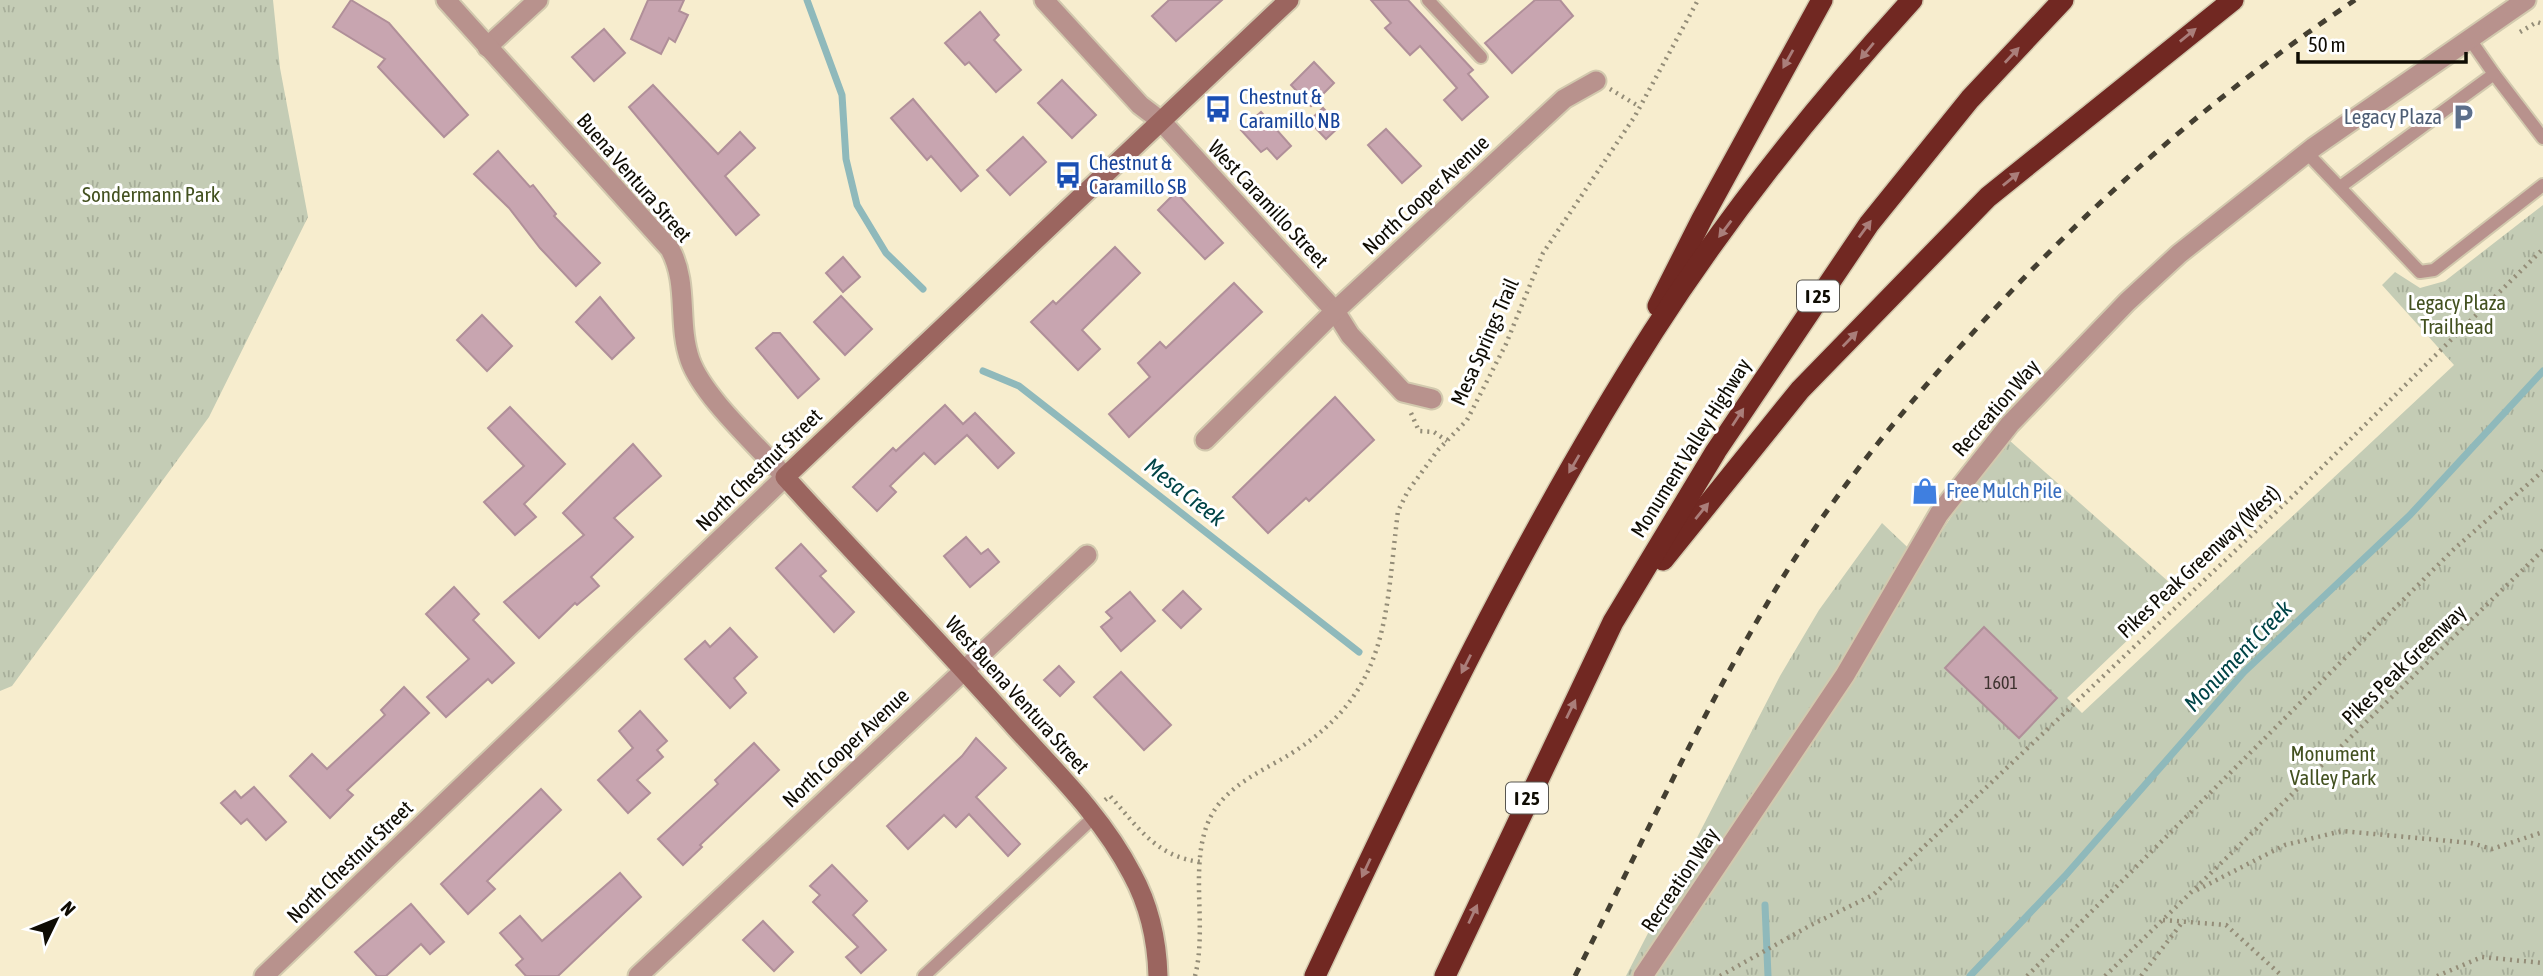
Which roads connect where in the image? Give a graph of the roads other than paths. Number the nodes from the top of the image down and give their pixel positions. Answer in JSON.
{"nodes":[{"id":1,"x":446,"y":0,"type":"edge"},
{"id":2,"x":538,"y":0,"type":"edge"},
{"id":3,"x":1044,"y":0,"type":"edge"},
{"id":4,"x":1289,"y":0,"type":"edge"},
{"id":5,"x":1428,"y":0,"type":"edge"},
{"id":6,"x":1822,"y":0,"type":"edge"},
{"id":7,"x":1912,"y":0,"type":"edge"},
{"id":8,"x":2063,"y":0,"type":"edge"},
{"id":9,"x":2233,"y":0,"type":"edge"},
{"id":10,"x":2526,"y":0,"type":"edge"},
{"id":11,"x":2469,"y":38,"type":"junction"},
{"id":12,"x":487,"y":47,"type":"junction"},
{"id":13,"x":1481,"y":57,"type":"dead end"},
{"id":14,"x":2494,"y":74,"type":"junction"},
{"id":15,"x":1596,"y":81,"type":"road end"},
{"id":16,"x":1161,"y":121,"type":"junction"},
{"id":17,"x":2543,"y":138,"type":"edge"},
{"id":18,"x":2307,"y":153,"type":"junction"},
{"id":19,"x":2543,"y":185,"type":"edge"},
{"id":20,"x":2340,"y":187,"type":"junction"},
{"id":21,"x":1335,"y":311,"type":"junction"},
{"id":22,"x":1432,"y":399,"type":"dead end"},
{"id":23,"x":1608,"y":405,"type":"junction"},
{"id":24,"x":1205,"y":440,"type":"dead end"},
{"id":25,"x":785,"y":477,"type":"junction"},
{"id":26,"x":1087,"y":555,"type":"dead end"},
{"id":27,"x":1613,"y":622,"type":"junction"},
{"id":28,"x":964,"y":669,"type":"junction"},
{"id":29,"x":1093,"y":815,"type":"junction"},
{"id":30,"x":264,"y":976,"type":"edge"},
{"id":31,"x":638,"y":976,"type":"edge"},
{"id":32,"x":924,"y":976,"type":"edge"},
{"id":33,"x":1158,"y":976,"type":"edge"},
{"id":34,"x":1315,"y":976,"type":"edge"},
{"id":35,"x":1445,"y":976,"type":"edge"},
{"id":36,"x":1643,"y":976,"type":"edge"}],
"edges":[{"from":1,"to":12,"type":"street","name":"Buena Ventura Street"},
{"from":2,"to":12,"type":"street"},
{"from":3,"to":16,"type":"street","name":"West Caramillo Street"},
{"from":4,"to":16,"type":"main road","name":"North Chestnut Street"},
{"from":5,"to":13,"type":"lane"},
{"from":6,"to":23,"type":"highway","one_way":true},
{"from":7,"to":23,"type":"highway","one_way":true},
{"from":27,"to":8,"type":"highway","name":"Monument Valley Highway","number":"I 25","one_way":true},
{"from":27,"to":9,"type":"highway","one_way":true},
{"from":10,"to":11,"type":"street","name":"Recreation Way"},
{"from":11,"to":14,"type":"lane"},
{"from":11,"to":18,"type":"street","name":"Recreation Way"},
{"from":12,"to":25,"type":"street","name":"Buena Ventura Street"},
{"from":14,"to":17,"type":"lane"},
{"from":14,"to":20,"type":"lane"},
{"from":15,"to":21,"type":"street","name":"North Cooper Avenue"},
{"from":16,"to":21,"type":"street","name":"West Caramillo Street"},
{"from":16,"to":25,"type":"main road","name":"North Chestnut Street"},
{"from":18,"to":20,"type":"lane"},
{"from":18,"to":36,"type":"street","name":"Recreation Way"},
{"from":19,"to":20,"type":"lane"},
{"from":21,"to":22,"type":"street","name":"West Caramillo Street"},
{"from":21,"to":24,"type":"street","name":"North Cooper Avenue"},
{"from":23,"to":34,"type":"highway","one_way":true},
{"from":25,"to":28,"type":"main road","name":"West Buena Ventura Street"},
{"from":25,"to":30,"type":"street","name":"North Chestnut Street"},
{"from":26,"to":28,"type":"street","name":"North Cooper Avenue"},
{"from":35,"to":27,"type":"highway","name":"Monument Valley Highway","number":"I 25","one_way":true},
{"from":28,"to":29,"type":"main road","name":"West Buena Ventura Street"},
{"from":28,"to":31,"type":"street","name":"North Cooper Avenue"},
{"from":29,"to":32,"type":"lane"},
{"from":29,"to":33,"type":"main road","name":"West Buena Ventura Street"}]}
